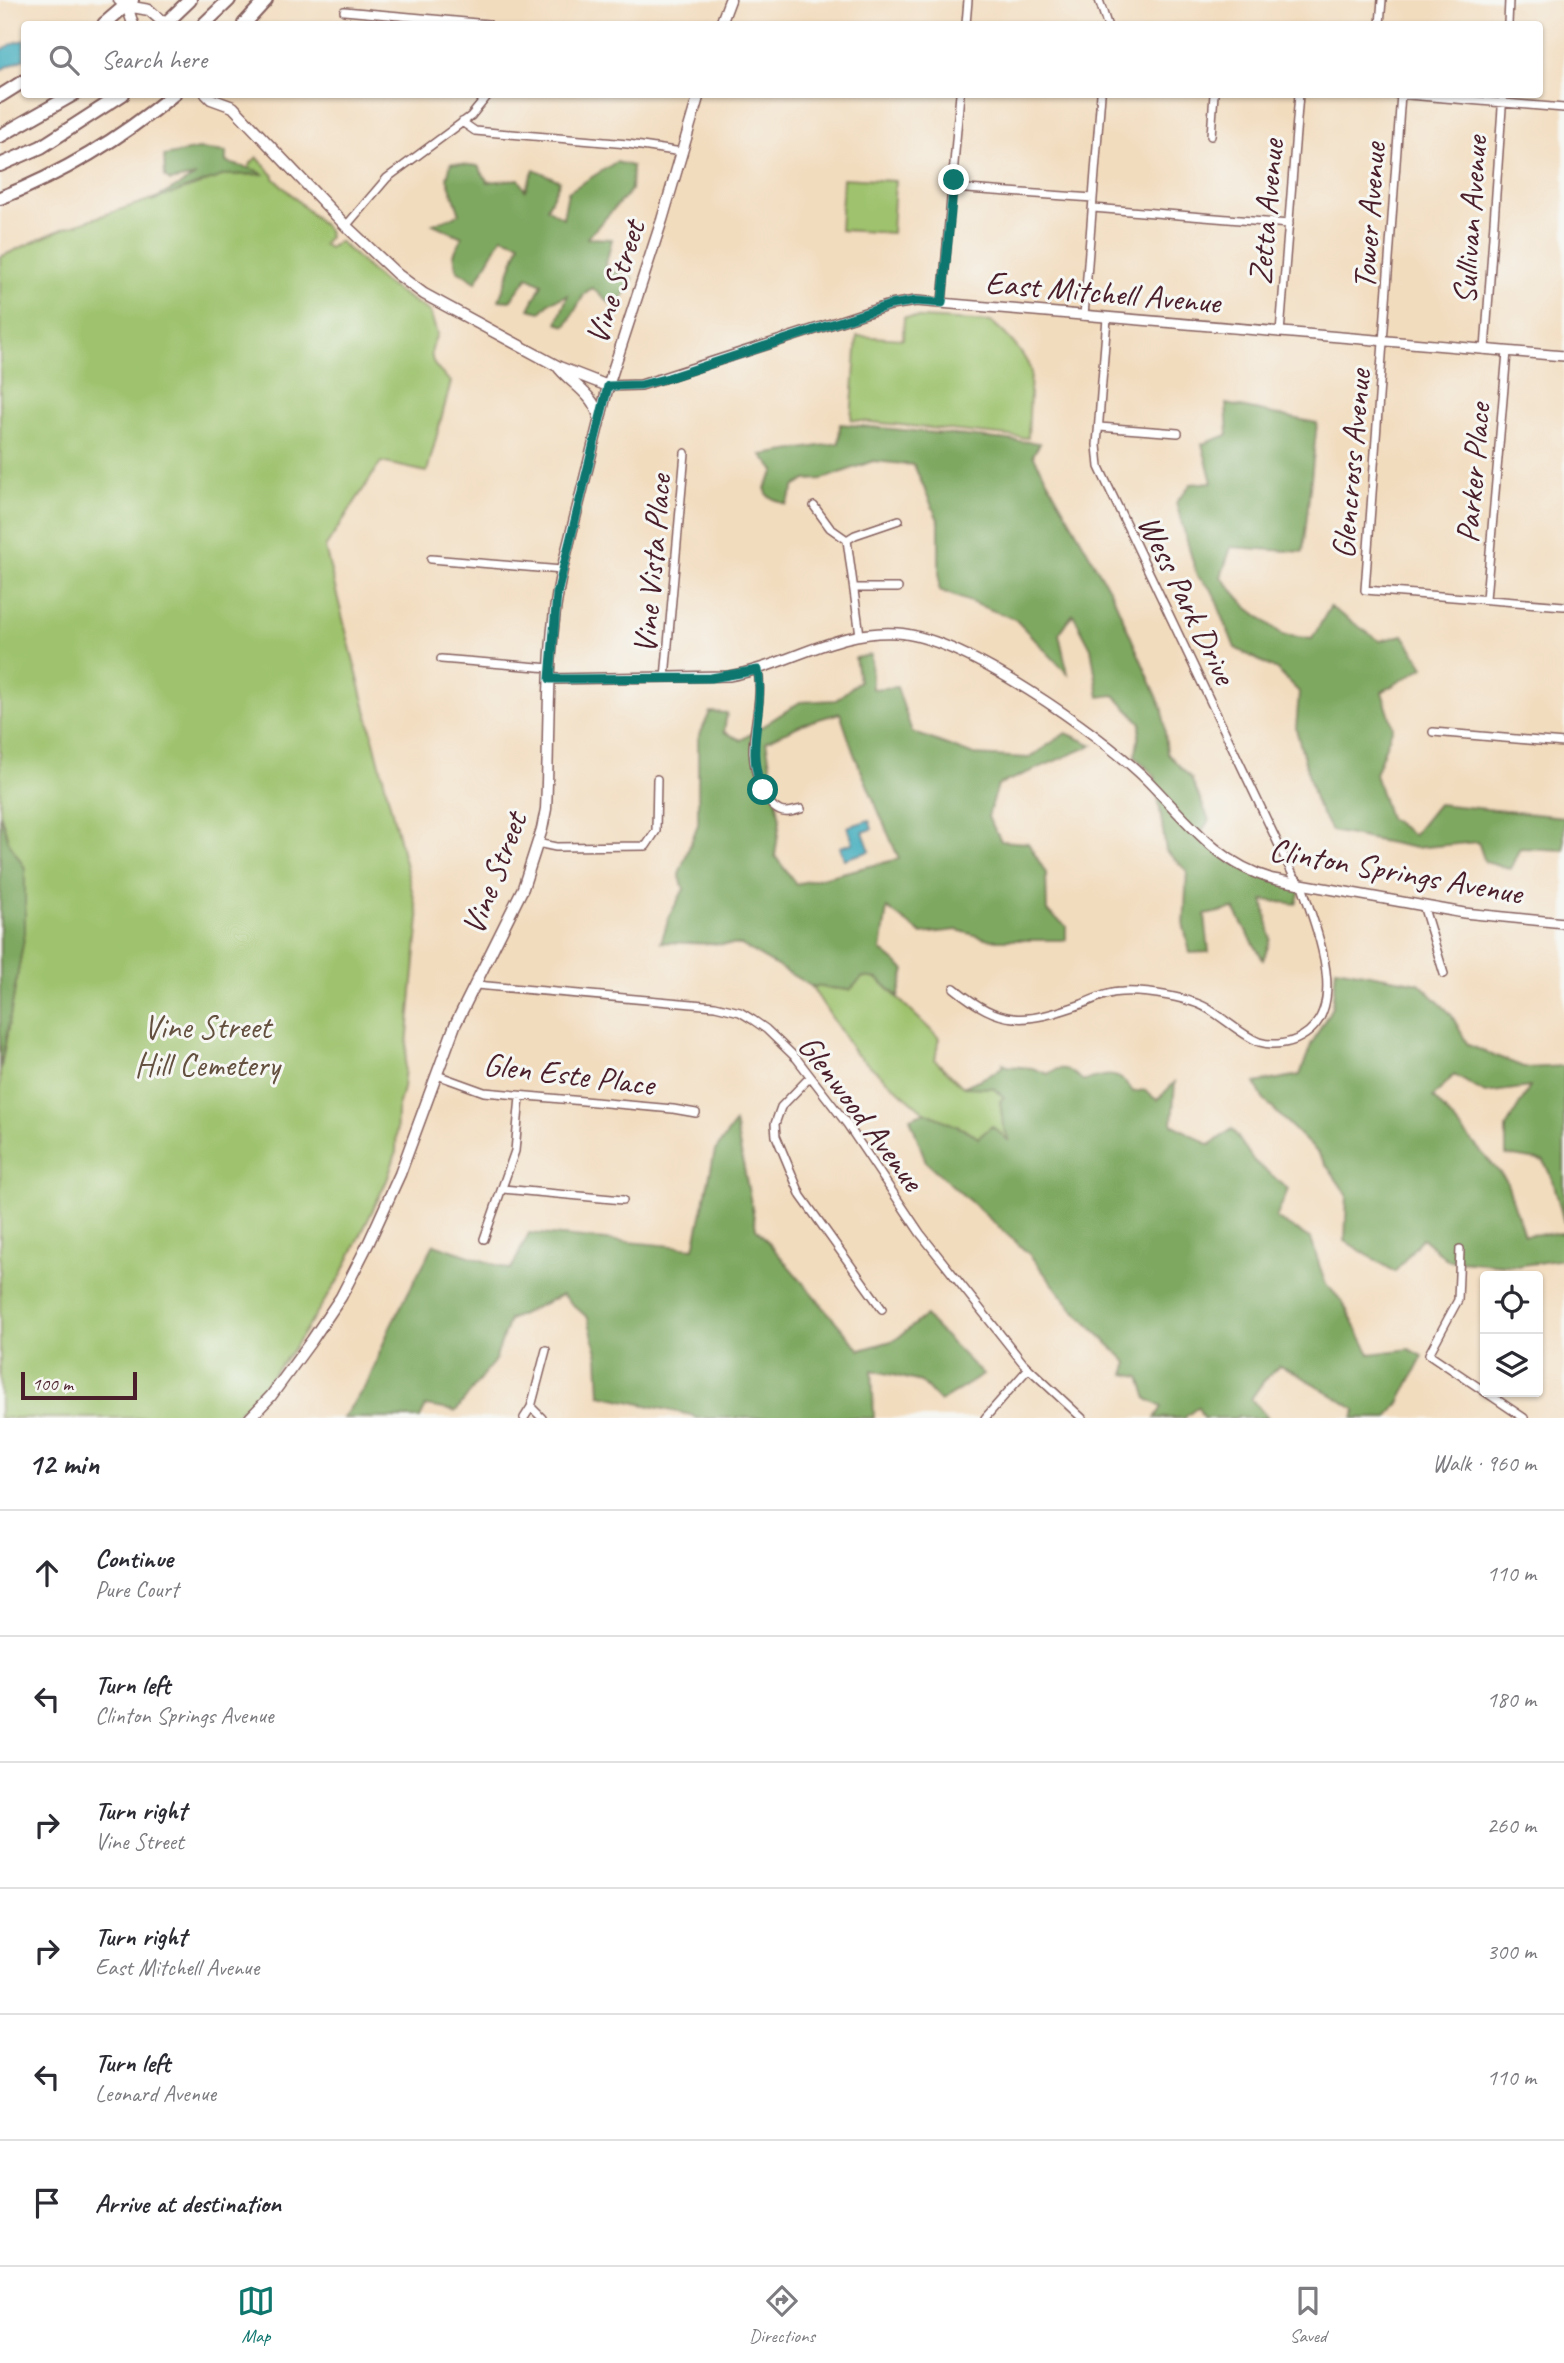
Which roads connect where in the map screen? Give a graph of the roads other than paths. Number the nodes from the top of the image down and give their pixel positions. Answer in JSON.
{"nodes":[{"id":1,"x":190,"y":0,"type":"edge"},
{"id":2,"x":229,"y":0,"type":"edge"},
{"id":3,"x":266,"y":0,"type":"edge"},
{"id":4,"x":730,"y":0,"type":"edge"},
{"id":5,"x":968,"y":0,"type":"edge"},
{"id":6,"x":1099,"y":0,"type":"edge"},
{"id":7,"x":1382,"y":0,"type":"edge"},
{"id":8,"x":1509,"y":0,"type":"edge"},
{"id":9,"x":126,"y":2,"type":"edge"},
{"id":10,"x":344,"y":11,"type":"dead end"},
{"id":11,"x":107,"y":21,"type":"edge"},
{"id":12,"x":133,"y":21,"type":"edge"},
{"id":13,"x":162,"y":21,"type":"edge"},
{"id":14,"x":168,"y":21,"type":"edge"},
{"id":15,"x":207,"y":21,"type":"edge"},
{"id":16,"x":247,"y":21,"type":"edge"},
{"id":17,"x":455,"y":21,"type":"edge"},
{"id":18,"x":723,"y":21,"type":"edge"},
{"id":19,"x":966,"y":21,"type":"edge"},
{"id":20,"x":1106,"y":21,"type":"edge"},
{"id":21,"x":1380,"y":21,"type":"edge"},
{"id":22,"x":1508,"y":21,"type":"edge"},
{"id":23,"x":21,"y":83,"type":"edge"},
{"id":24,"x":0,"y":96,"type":"edge"},
{"id":25,"x":68,"y":98,"type":"edge"},
{"id":26,"x":117,"y":98,"type":"edge"},
{"id":27,"x":169,"y":98,"type":"edge"},
{"id":28,"x":210,"y":98,"type":"edge"},
{"id":29,"x":231,"y":98,"type":"edge"},
{"id":30,"x":486,"y":98,"type":"edge"},
{"id":31,"x":698,"y":98,"type":"edge"},
{"id":32,"x":960,"y":98,"type":"edge"},
{"id":33,"x":1101,"y":98,"type":"edge"},
{"id":34,"x":1214,"y":98,"type":"edge"},
{"id":35,"x":1299,"y":98,"type":"edge"},
{"id":36,"x":1401,"y":98,"type":"edge"},
{"id":37,"x":1478,"y":98,"type":"edge"},
{"id":38,"x":1503,"y":99,"type":"edge"},
{"id":39,"x":233,"y":107,"type":"junction"},
{"id":40,"x":1564,"y":108,"type":"edge"},
{"id":41,"x":462,"y":122,"type":"junction"},
{"id":42,"x":0,"y":136,"type":"edge"},
{"id":43,"x":1211,"y":136,"type":"dead end"},
{"id":44,"x":682,"y":152,"type":"junction"},
{"id":45,"x":0,"y":165,"type":"edge"},
{"id":46,"x":953,"y":188,"type":"junction"},
{"id":47,"x":0,"y":198,"type":"edge"},
{"id":48,"x":1093,"y":198,"type":"junction"},
{"id":49,"x":1093,"y":208,"type":"junction"},
{"id":50,"x":1289,"y":224,"type":"junction"},
{"id":51,"x":346,"y":226,"type":"junction"},
{"id":52,"x":942,"y":303,"type":"junction"},
{"id":53,"x":1084,"y":316,"type":"junction"},
{"id":54,"x":1107,"y":318,"type":"junction"},
{"id":55,"x":1280,"y":333,"type":"junction"},
{"id":56,"x":1384,"y":341,"type":"junction"},
{"id":57,"x":1485,"y":350,"type":"junction"},
{"id":58,"x":1507,"y":352,"type":"junction"},
{"id":59,"x":1564,"y":356,"type":"edge"},
{"id":60,"x":559,"y":367,"type":"junction"},
{"id":61,"x":608,"y":386,"type":"junction"},
{"id":62,"x":600,"y":420,"type":"junction"},
{"id":63,"x":1099,"y":427,"type":"junction"},
{"id":64,"x":1178,"y":433,"type":"dead end"},
{"id":65,"x":685,"y":453,"type":"dead end"},
{"id":66,"x":814,"y":506,"type":"dead end"},
{"id":67,"x":899,"y":520,"type":"dead end"},
{"id":68,"x":847,"y":540,"type":"junction"},
{"id":69,"x":431,"y":559,"type":"dead end"},
{"id":70,"x":562,"y":570,"type":"junction"},
{"id":71,"x":853,"y":588,"type":"junction"},
{"id":72,"x":898,"y":588,"type":"dead end"},
{"id":73,"x":1486,"y":599,"type":"junction"},
{"id":74,"x":1564,"y":606,"type":"edge"},
{"id":75,"x":860,"y":635,"type":"junction"},
{"id":76,"x":441,"y":659,"type":"dead end"},
{"id":77,"x":758,"y":670,"type":"junction"},
{"id":78,"x":550,"y":673,"type":"junction"},
{"id":79,"x":665,"y":678,"type":"junction"},
{"id":80,"x":1433,"y":732,"type":"dead end"},
{"id":81,"x":1564,"y":743,"type":"edge"},
{"id":82,"x":657,"y":779,"type":"dead end"},
{"id":83,"x":802,"y":809,"type":"dead end"},
{"id":84,"x":537,"y":843,"type":"junction"},
{"id":85,"x":1302,"y":884,"type":"junction"},
{"id":86,"x":1423,"y":905,"type":"junction"},
{"id":87,"x":1564,"y":923,"type":"edge"},
{"id":88,"x":1444,"y":974,"type":"dead end"},
{"id":89,"x":476,"y":985,"type":"junction"},
{"id":90,"x":954,"y":988,"type":"dead end"},
{"id":91,"x":437,"y":1075,"type":"junction"},
{"id":92,"x":810,"y":1077,"type":"junction"},
{"id":93,"x":520,"y":1097,"type":"junction"},
{"id":94,"x":696,"y":1113,"type":"dead end"},
{"id":95,"x":503,"y":1189,"type":"junction"},
{"id":96,"x":623,"y":1200,"type":"dead end"},
{"id":97,"x":484,"y":1239,"type":"dead end"},
{"id":98,"x":1460,"y":1249,"type":"dead end"},
{"id":99,"x":882,"y":1309,"type":"dead end"},
{"id":100,"x":546,"y":1350,"type":"dead end"},
{"id":101,"x":1028,"y":1369,"type":"junction"},
{"id":102,"x":531,"y":1406,"type":"junction"},
{"id":103,"x":250,"y":1418,"type":"edge"},
{"id":104,"x":524,"y":1418,"type":"edge"},
{"id":105,"x":542,"y":1418,"type":"edge"},
{"id":106,"x":985,"y":1418,"type":"edge"},
{"id":107,"x":1082,"y":1418,"type":"edge"},
{"id":108,"x":1524,"y":1418,"type":"edge"}],
"edges":[{"from":1,"to":14,"type":"highway"},
{"from":2,"to":15,"type":"highway"},
{"from":3,"to":16,"type":"highway"},
{"from":4,"to":18,"type":"main road"},
{"from":5,"to":19,"type":"street"},
{"from":6,"to":20,"type":"street"},
{"from":7,"to":21,"type":"street"},
{"from":8,"to":22,"type":"street"},
{"from":9,"to":11,"type":"highway"},
{"from":9,"to":12,"type":"main road"},
{"from":9,"to":13,"type":"main road"},
{"from":10,"to":17,"type":"street"},
{"from":23,"to":24,"type":"highway"},
{"from":25,"to":42,"type":"highway"},
{"from":26,"to":45,"type":"highway"},
{"from":27,"to":47,"type":"highway"},
{"from":28,"to":39,"type":"main road"},
{"from":29,"to":39,"type":"main road"},
{"from":30,"to":41,"type":"street"},
{"from":31,"to":44,"type":"main road","name":"Vine Street"},
{"from":32,"to":46,"type":"street"},
{"from":33,"to":48,"type":"street"},
{"from":34,"to":43,"type":"street"},
{"from":35,"to":50,"type":"street","name":"Zetta Avenue"},
{"from":36,"to":56,"type":"street","name":"Tower Avenue"},
{"from":37,"to":38,"type":"street"},
{"from":38,"to":40,"type":"street"},
{"from":38,"to":57,"type":"street","name":"Sullivan Avenue"},
{"from":39,"to":51,"type":"main road"},
{"from":41,"to":44,"type":"street"},
{"from":41,"to":51,"type":"street"},
{"from":44,"to":61,"type":"main road","name":"Vine Street"},
{"from":46,"to":48,"type":"street"},
{"from":46,"to":52,"type":"street"},
{"from":48,"to":49,"type":"street"},
{"from":49,"to":50,"type":"street"},
{"from":49,"to":53,"type":"street"},
{"from":50,"to":55,"type":"street","name":"Zetta Avenue"},
{"from":51,"to":60,"type":"main road"},
{"from":52,"to":53,"type":"street","name":"East Mitchell Avenue"},
{"from":52,"to":61,"type":"street","name":"East Mitchell Avenue"},
{"from":53,"to":54,"type":"street","name":"East Mitchell Avenue"},
{"from":54,"to":55,"type":"street","name":"East Mitchell Avenue"},
{"from":54,"to":63,"type":"street","name":"Wess Park Drive"},
{"from":55,"to":56,"type":"street","name":"East Mitchell Avenue"},
{"from":56,"to":57,"type":"street","name":"East Mitchell Avenue"},
{"from":56,"to":73,"type":"street","name":"Glencross Avenue"},
{"from":57,"to":58,"type":"street","name":"East Mitchell Avenue"},
{"from":58,"to":59,"type":"street","name":"East Mitchell Avenue"},
{"from":58,"to":73,"type":"street","name":"Parker Place"},
{"from":60,"to":61,"type":"main road"},
{"from":60,"to":62,"type":"main road"},
{"from":61,"to":62,"type":"main road","name":"Vine Street"},
{"from":62,"to":70,"type":"main road","name":"Vine Street"},
{"from":63,"to":64,"type":"street"},
{"from":63,"to":85,"type":"street","name":"Wess Park Drive"},
{"from":65,"to":79,"type":"street","name":"Vine Vista Place"},
{"from":66,"to":68,"type":"street"},
{"from":67,"to":68,"type":"street"},
{"from":68,"to":71,"type":"street"},
{"from":69,"to":70,"type":"street"},
{"from":70,"to":78,"type":"main road","name":"Vine Street"},
{"from":71,"to":72,"type":"street"},
{"from":71,"to":75,"type":"street"},
{"from":73,"to":74,"type":"street"},
{"from":75,"to":77,"type":"street","name":"Clinton Springs Avenue"},
{"from":75,"to":85,"type":"street","name":"Clinton Springs Avenue"},
{"from":76,"to":78,"type":"street"},
{"from":77,"to":79,"type":"street","name":"Clinton Springs Avenue"},
{"from":77,"to":83,"type":"street"},
{"from":78,"to":79,"type":"street","name":"Clinton Springs Avenue"},
{"from":78,"to":84,"type":"main road","name":"Vine Street"},
{"from":80,"to":81,"type":"street"},
{"from":82,"to":84,"type":"street"},
{"from":84,"to":89,"type":"main road","name":"Vine Street"},
{"from":85,"to":86,"type":"street","name":"Clinton Springs Avenue"},
{"from":85,"to":90,"type":"street","name":"Wess Park Drive"},
{"from":86,"to":87,"type":"street","name":"Clinton Springs Avenue"},
{"from":86,"to":88,"type":"street"},
{"from":89,"to":91,"type":"main road","name":"Vine Street"},
{"from":89,"to":92,"type":"street","name":"Glenwood Avenue"},
{"from":91,"to":93,"type":"street","name":"Glen Este Place"},
{"from":91,"to":103,"type":"main road","name":"Vine Street"},
{"from":92,"to":99,"type":"street"},
{"from":92,"to":101,"type":"street","name":"Glenwood Avenue"},
{"from":93,"to":94,"type":"street","name":"Glen Este Place"},
{"from":93,"to":95,"type":"street"},
{"from":95,"to":96,"type":"street"},
{"from":95,"to":97,"type":"street"},
{"from":98,"to":108,"type":"street"},
{"from":100,"to":102,"type":"street"},
{"from":101,"to":106,"type":"street"},
{"from":101,"to":107,"type":"street","name":"Glenwood Avenue"},
{"from":102,"to":104,"type":"street"},
{"from":102,"to":105,"type":"street"}]}
